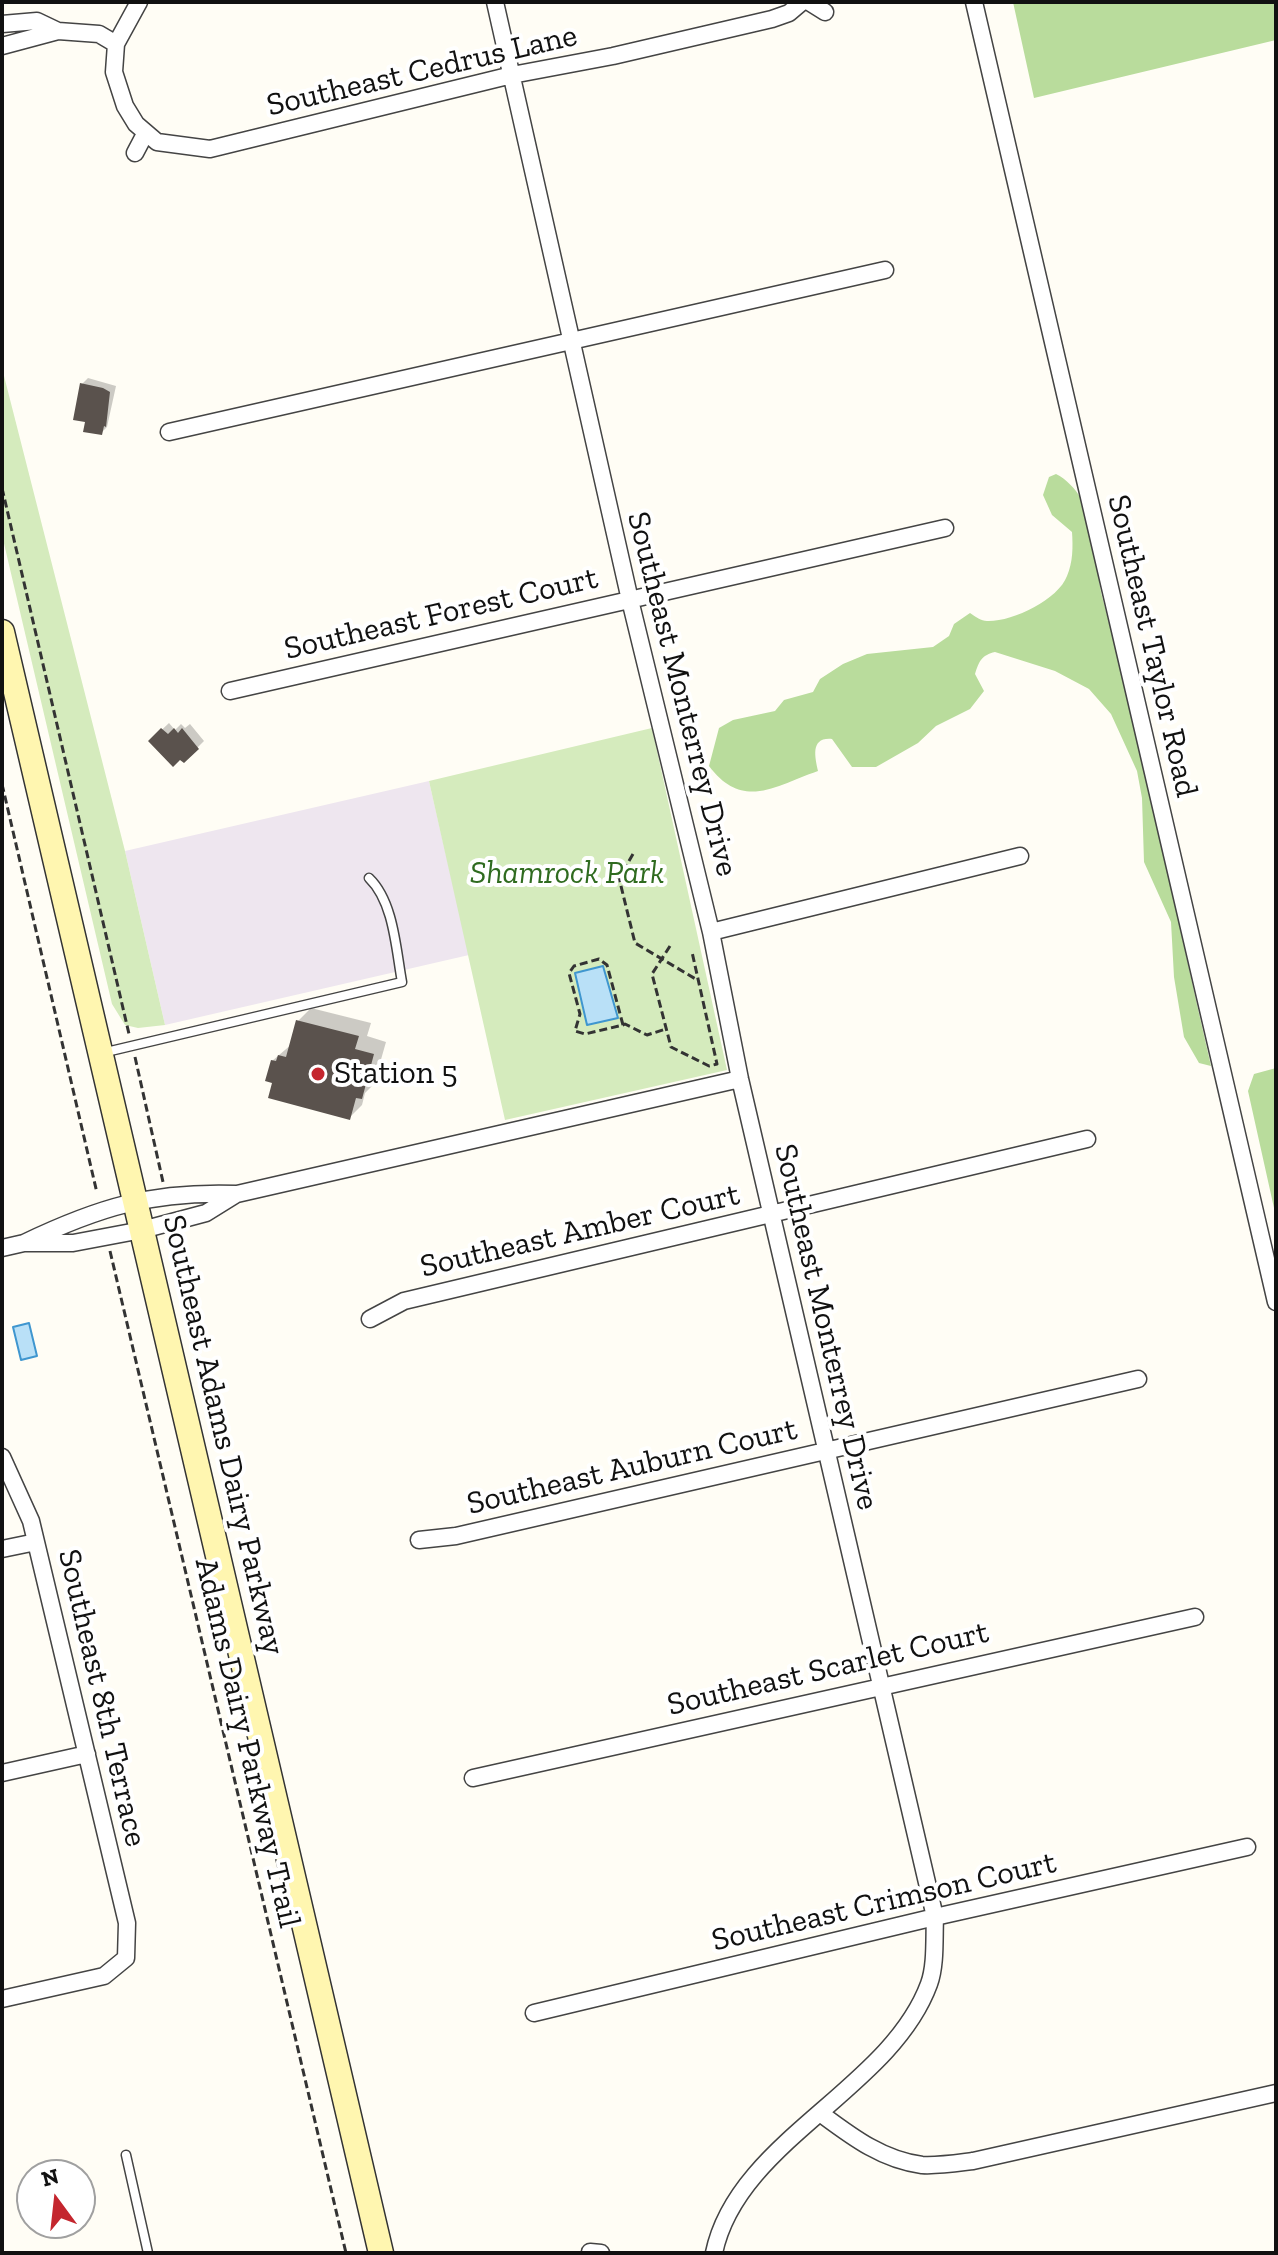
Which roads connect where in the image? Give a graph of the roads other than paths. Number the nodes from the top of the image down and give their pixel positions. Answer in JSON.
{"nodes":[{"id":1,"x":139,"y":2,"type":"edge"},
{"id":2,"x":495,"y":2,"type":"edge"},
{"id":3,"x":802,"y":2,"type":"edge"},
{"id":4,"x":809,"y":2,"type":"edge"},
{"id":5,"x":974,"y":2,"type":"edge"},
{"id":6,"x":825,"y":12,"type":"dead end"},
{"id":7,"x":2,"y":24,"type":"edge"},
{"id":8,"x":58,"y":31,"type":"junction"},
{"id":9,"x":116,"y":44,"type":"junction"},
{"id":10,"x":2,"y":46,"type":"edge"},
{"id":11,"x":512,"y":75,"type":"junction"},
{"id":12,"x":145,"y":134,"type":"junction"},
{"id":13,"x":135,"y":153,"type":"dead end"},
{"id":14,"x":885,"y":270,"type":"dead end"},
{"id":15,"x":570,"y":341,"type":"junction"},
{"id":16,"x":169,"y":432,"type":"dead end"},
{"id":17,"x":945,"y":528,"type":"dead end"},
{"id":18,"x":630,"y":600,"type":"junction"},
{"id":19,"x":2,"y":632,"type":"edge"},
{"id":20,"x":230,"y":691,"type":"dead end"},
{"id":21,"x":1020,"y":856,"type":"dead end"},
{"id":22,"x":369,"y":878,"type":"dead end"},
{"id":23,"x":711,"y":932,"type":"junction"},
{"id":24,"x":101,"y":1053,"type":"junction"},
{"id":25,"x":740,"y":1079,"type":"junction"},
{"id":26,"x":1087,"y":1139,"type":"dead end"},
{"id":27,"x":237,"y":1194,"type":"junction"},
{"id":28,"x":135,"y":1200,"type":"junction"},
{"id":29,"x":771,"y":1214,"type":"junction"},
{"id":30,"x":142,"y":1230,"type":"junction"},
{"id":31,"x":24,"y":1243,"type":"junction"},
{"id":32,"x":2,"y":1248,"type":"edge"},
{"id":33,"x":1276,"y":1302,"type":"edge"},
{"id":34,"x":370,"y":1319,"type":"dead end"},
{"id":35,"x":1138,"y":1379,"type":"dead end"},
{"id":36,"x":825,"y":1450,"type":"junction"},
{"id":37,"x":2,"y":1457,"type":"edge"},
{"id":38,"x":419,"y":1540,"type":"dead end"},
{"id":39,"x":36,"y":1542,"type":"junction"},
{"id":40,"x":2,"y":1549,"type":"edge"},
{"id":41,"x":1195,"y":1617,"type":"dead end"},
{"id":42,"x":879,"y":1686,"type":"junction"},
{"id":43,"x":87,"y":1754,"type":"junction"},
{"id":44,"x":2,"y":1773,"type":"edge"},
{"id":45,"x":473,"y":1778,"type":"dead end"},
{"id":46,"x":1247,"y":1847,"type":"dead end"},
{"id":47,"x":935,"y":1917,"type":"junction"},
{"id":48,"x":2,"y":1999,"type":"edge"},
{"id":49,"x":534,"y":2013,"type":"dead end"},
{"id":50,"x":1276,"y":2093,"type":"edge"},
{"id":51,"x":820,"y":2113,"type":"junction"},
{"id":52,"x":126,"y":2155,"type":"dead end"},
{"id":53,"x":148,"y":2253,"type":"edge"},
{"id":54,"x":381,"y":2253,"type":"edge"},
{"id":55,"x":714,"y":2253,"type":"edge"}],
"edges":[{"from":1,"to":9,"type":"street"},
{"from":2,"to":11,"type":"street","name":"Southeast Monterrey Drive"},
{"from":3,"to":11,"type":"street","name":"Southeast Cedrus Lane"},
{"from":4,"to":6,"type":"street"},
{"from":5,"to":33,"type":"street","name":"Southeast Taylor Road"},
{"from":7,"to":8,"type":"street"},
{"from":8,"to":9,"type":"street"},
{"from":8,"to":10,"type":"street"},
{"from":9,"to":12,"type":"street"},
{"from":11,"to":12,"type":"street","name":"Southeast Cedrus Lane"},
{"from":11,"to":15,"type":"street","name":"Southeast Monterrey Drive"},
{"from":12,"to":13,"type":"street"},
{"from":14,"to":15,"type":"street"},
{"from":15,"to":16,"type":"street"},
{"from":15,"to":18,"type":"street","name":"Southeast Monterrey Drive"},
{"from":17,"to":18,"type":"street","name":"Southeast Forest Court"},
{"from":18,"to":20,"type":"street","name":"Southeast Forest Court"},
{"from":18,"to":23,"type":"street","name":"Southeast Monterrey Drive"},
{"from":19,"to":24,"type":"main road","name":"Southeast Adams Dairy Parkway"},
{"from":21,"to":23,"type":"street"},
{"from":22,"to":24,"type":"lane"},
{"from":23,"to":25,"type":"street","name":"Southeast Monterrey Drive"},
{"from":24,"to":28,"type":"main road","name":"Southeast Adams Dairy Parkway"},
{"from":25,"to":27,"type":"street"},
{"from":25,"to":29,"type":"street","name":"Southeast Monterrey Drive"},
{"from":26,"to":29,"type":"street","name":"Southeast Amber Court"},
{"from":27,"to":28,"type":"street"},
{"from":27,"to":30,"type":"street"},
{"from":28,"to":30,"type":"main road","name":"Southeast Adams Dairy Parkway"},
{"from":28,"to":31,"type":"street"},
{"from":29,"to":34,"type":"street","name":"Southeast Amber Court"},
{"from":29,"to":36,"type":"street","name":"Southeast Monterrey Drive"},
{"from":30,"to":31,"type":"street"},
{"from":30,"to":54,"type":"main road","name":"Southeast Adams Dairy Parkway"},
{"from":31,"to":32,"type":"street"},
{"from":35,"to":36,"type":"street","name":"Southeast Auburn Court"},
{"from":36,"to":38,"type":"street","name":"Southeast Auburn Court"},
{"from":36,"to":42,"type":"street","name":"Southeast Monterrey Drive"},
{"from":37,"to":39,"type":"street","name":"Southeast 8th Terrace"},
{"from":39,"to":40,"type":"street"},
{"from":39,"to":43,"type":"street","name":"Southeast 8th Terrace"},
{"from":41,"to":42,"type":"street","name":"Southeast Scarlet Court"},
{"from":42,"to":45,"type":"street","name":"Southeast Scarlet Court"},
{"from":42,"to":47,"type":"street","name":"Southeast Monterrey Drive"},
{"from":43,"to":44,"type":"street"},
{"from":43,"to":48,"type":"street","name":"Southeast 8th Terrace"},
{"from":46,"to":47,"type":"street","name":"Southeast Crimson Court"},
{"from":47,"to":49,"type":"street","name":"Southeast Crimson Court"},
{"from":47,"to":51,"type":"street","name":"Southeast Monterrey Drive"},
{"from":50,"to":51,"type":"street"},
{"from":51,"to":55,"type":"street","name":"Southeast Monterrey Drive"},
{"from":52,"to":53,"type":"lane"}]}
